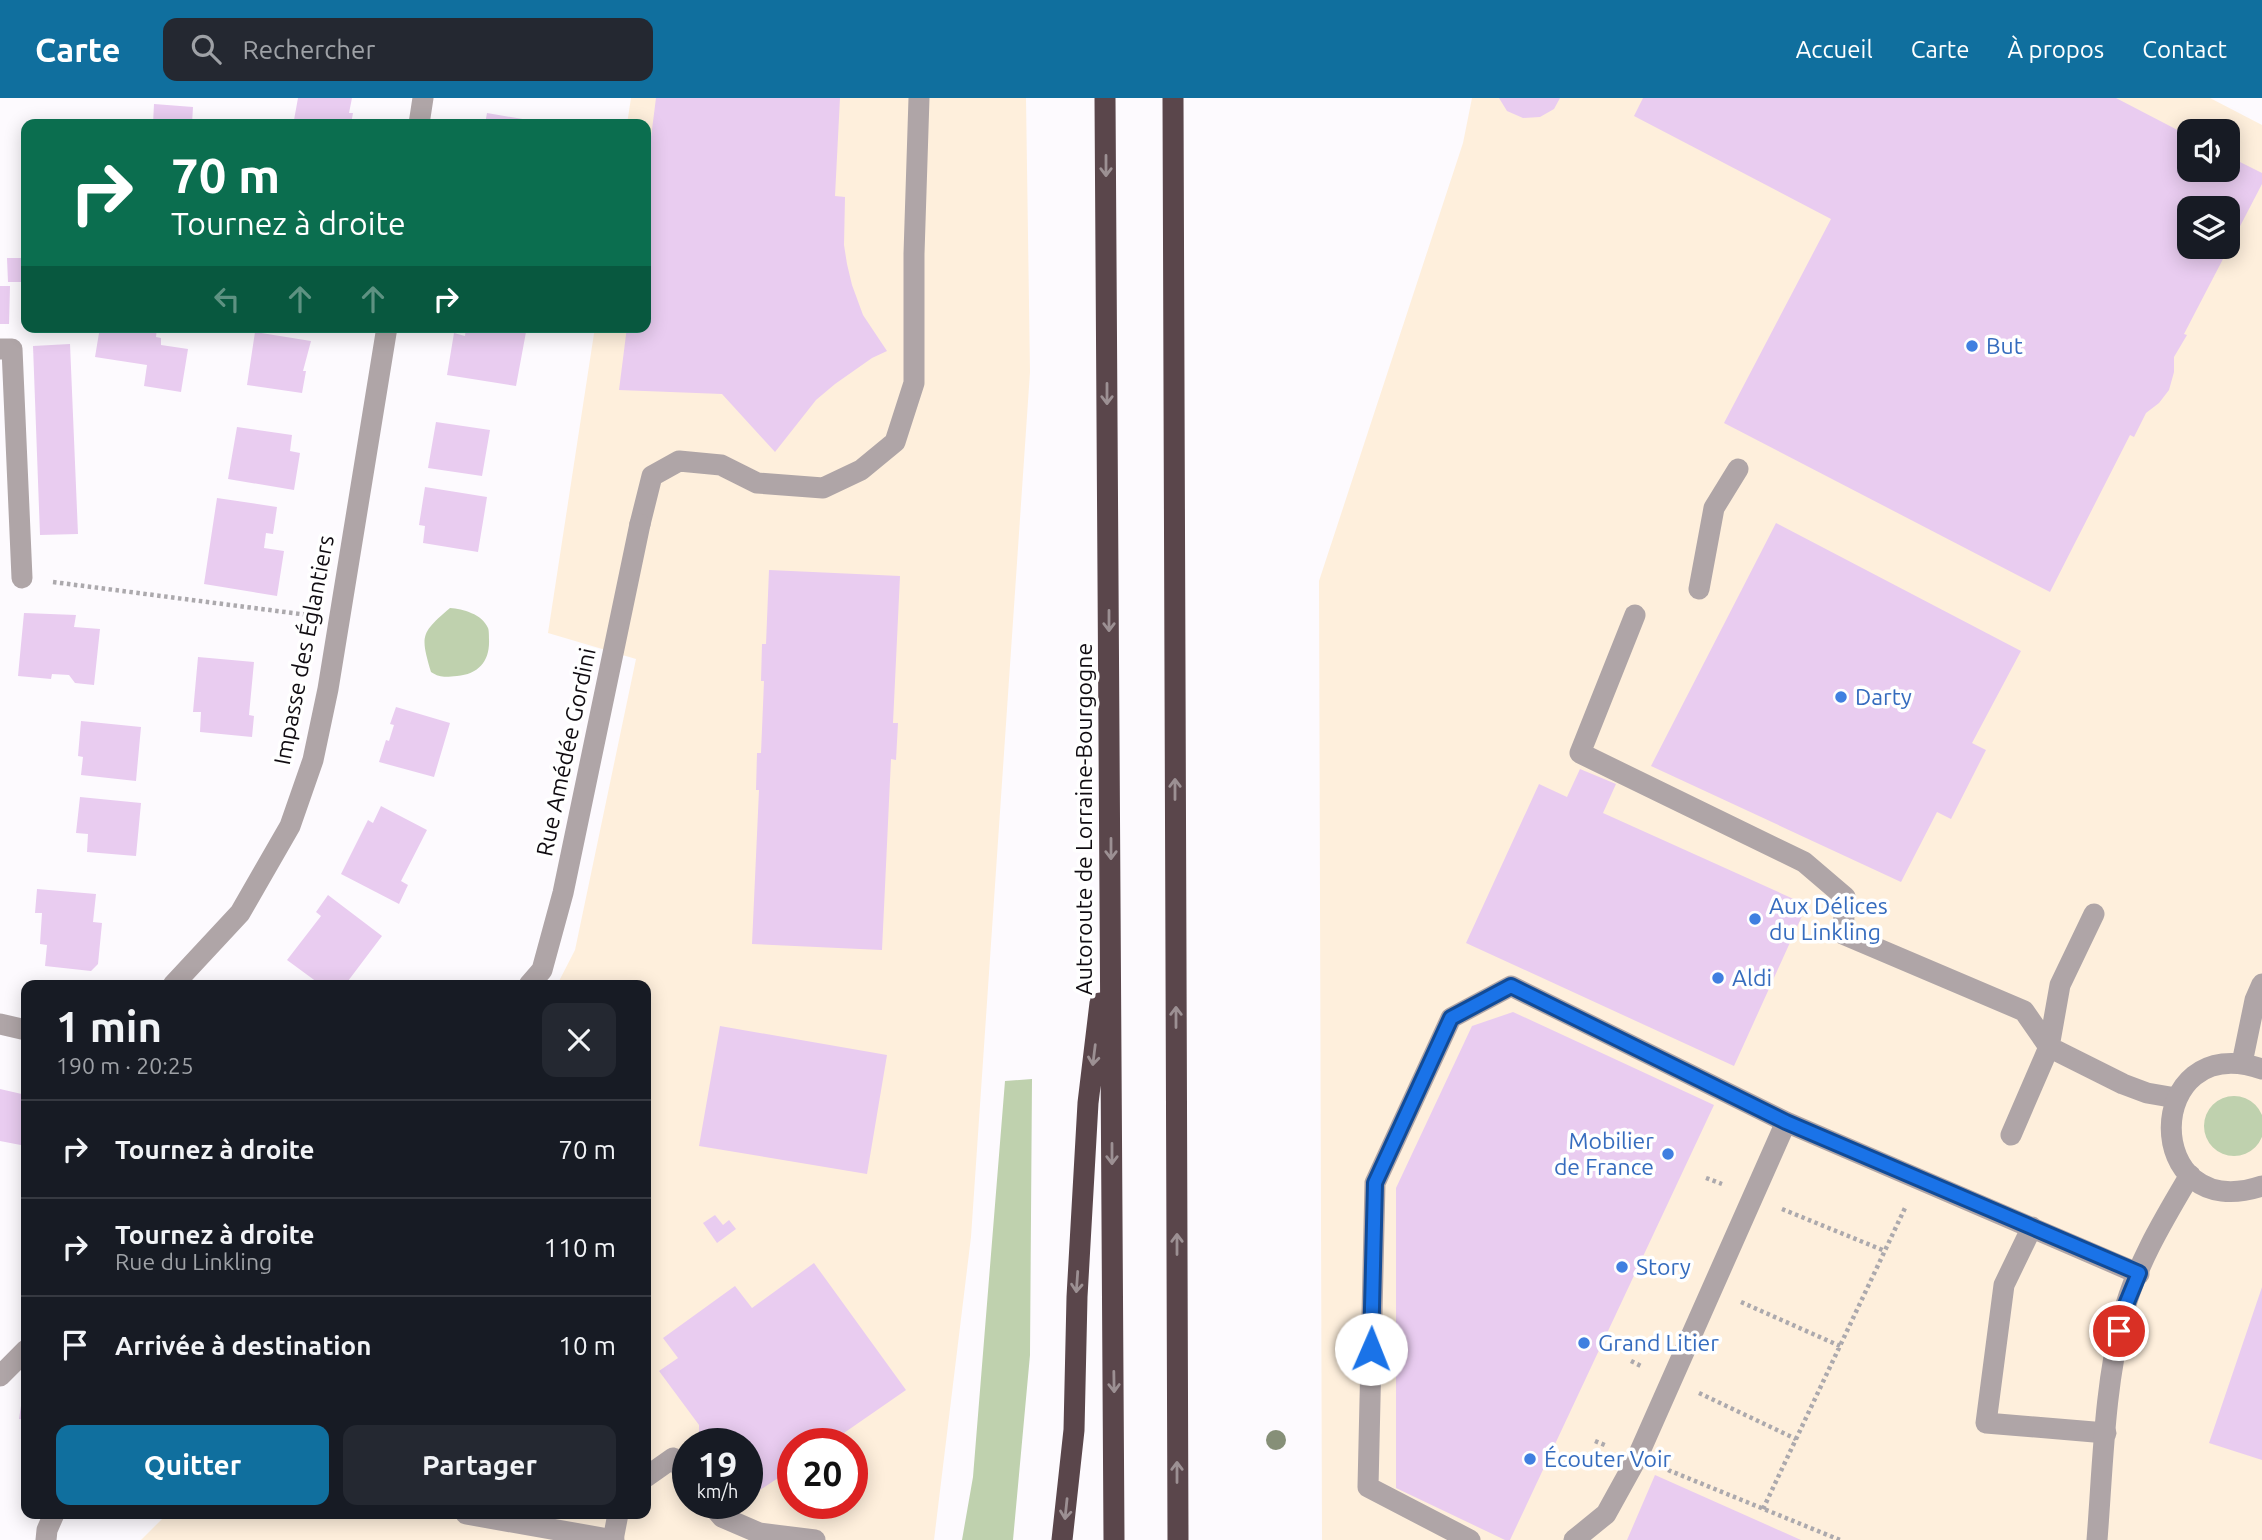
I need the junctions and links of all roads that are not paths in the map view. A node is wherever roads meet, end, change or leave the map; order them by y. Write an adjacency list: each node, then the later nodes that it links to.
1 (423, 98): 5 (street)
2 (919, 98): 15 (street, Rue Amédée Gordini)
3 (1105, 98): 13 (highway, Autoroute de Lorraine-Bourgogne, one-way to 13)
4 (1173, 98): 42 (highway, one-way to 4)
5 (420, 119)
6 (386, 333): 14 (street, Impasse des Églantiers)
7 (0, 349): 9 (street)
8 (1738, 469): 10 (street)
9 (22, 578)
10 (1699, 589)
11 (1635, 615): 19 (street)
12 (2094, 914): 19 (street)
13 (1111, 915): 40 (highway, one-way to 40); 41 (highway, Autoroute de Lorraine-Bourgogne, one-way to 41)
14 (178, 980)
15 (533, 980)
16 (2262, 984): 20 (street)
17 (0, 1024): 18 (street)
18 (21, 1029)
19 (2049, 1047): 21 (street); 23 (street)
20 (2252, 1066): 21 (street)
21 (2176, 1098): 24 (street)
22 (1786, 1122): 26 (street); 43 (street); 44 (street)
23 (2011, 1135)
24 (2190, 1175): 25 (street); 27 (street)
25 (2262, 1186)
26 (2032, 1227): 27 (street); 30 (street)
27 (2139, 1273): 30 (street)
28 (21, 1355): 29 (street)
29 (0, 1376)
30 (2106, 1433): 45 (street)
31 (672, 1459): 32 (street)
32 (651, 1473)
33 (52, 1519): 37 (street)
34 (494, 1519): 38 (street)
35 (617, 1519): 38 (street)
36 (727, 1519): 39 (street)
37 (46, 1540)
38 (613, 1540)
39 (815, 1540)
40 (1062, 1540)
41 (1114, 1540)
42 (1178, 1540)
43 (1470, 1540)
44 (1574, 1540)
45 (2097, 1540)

